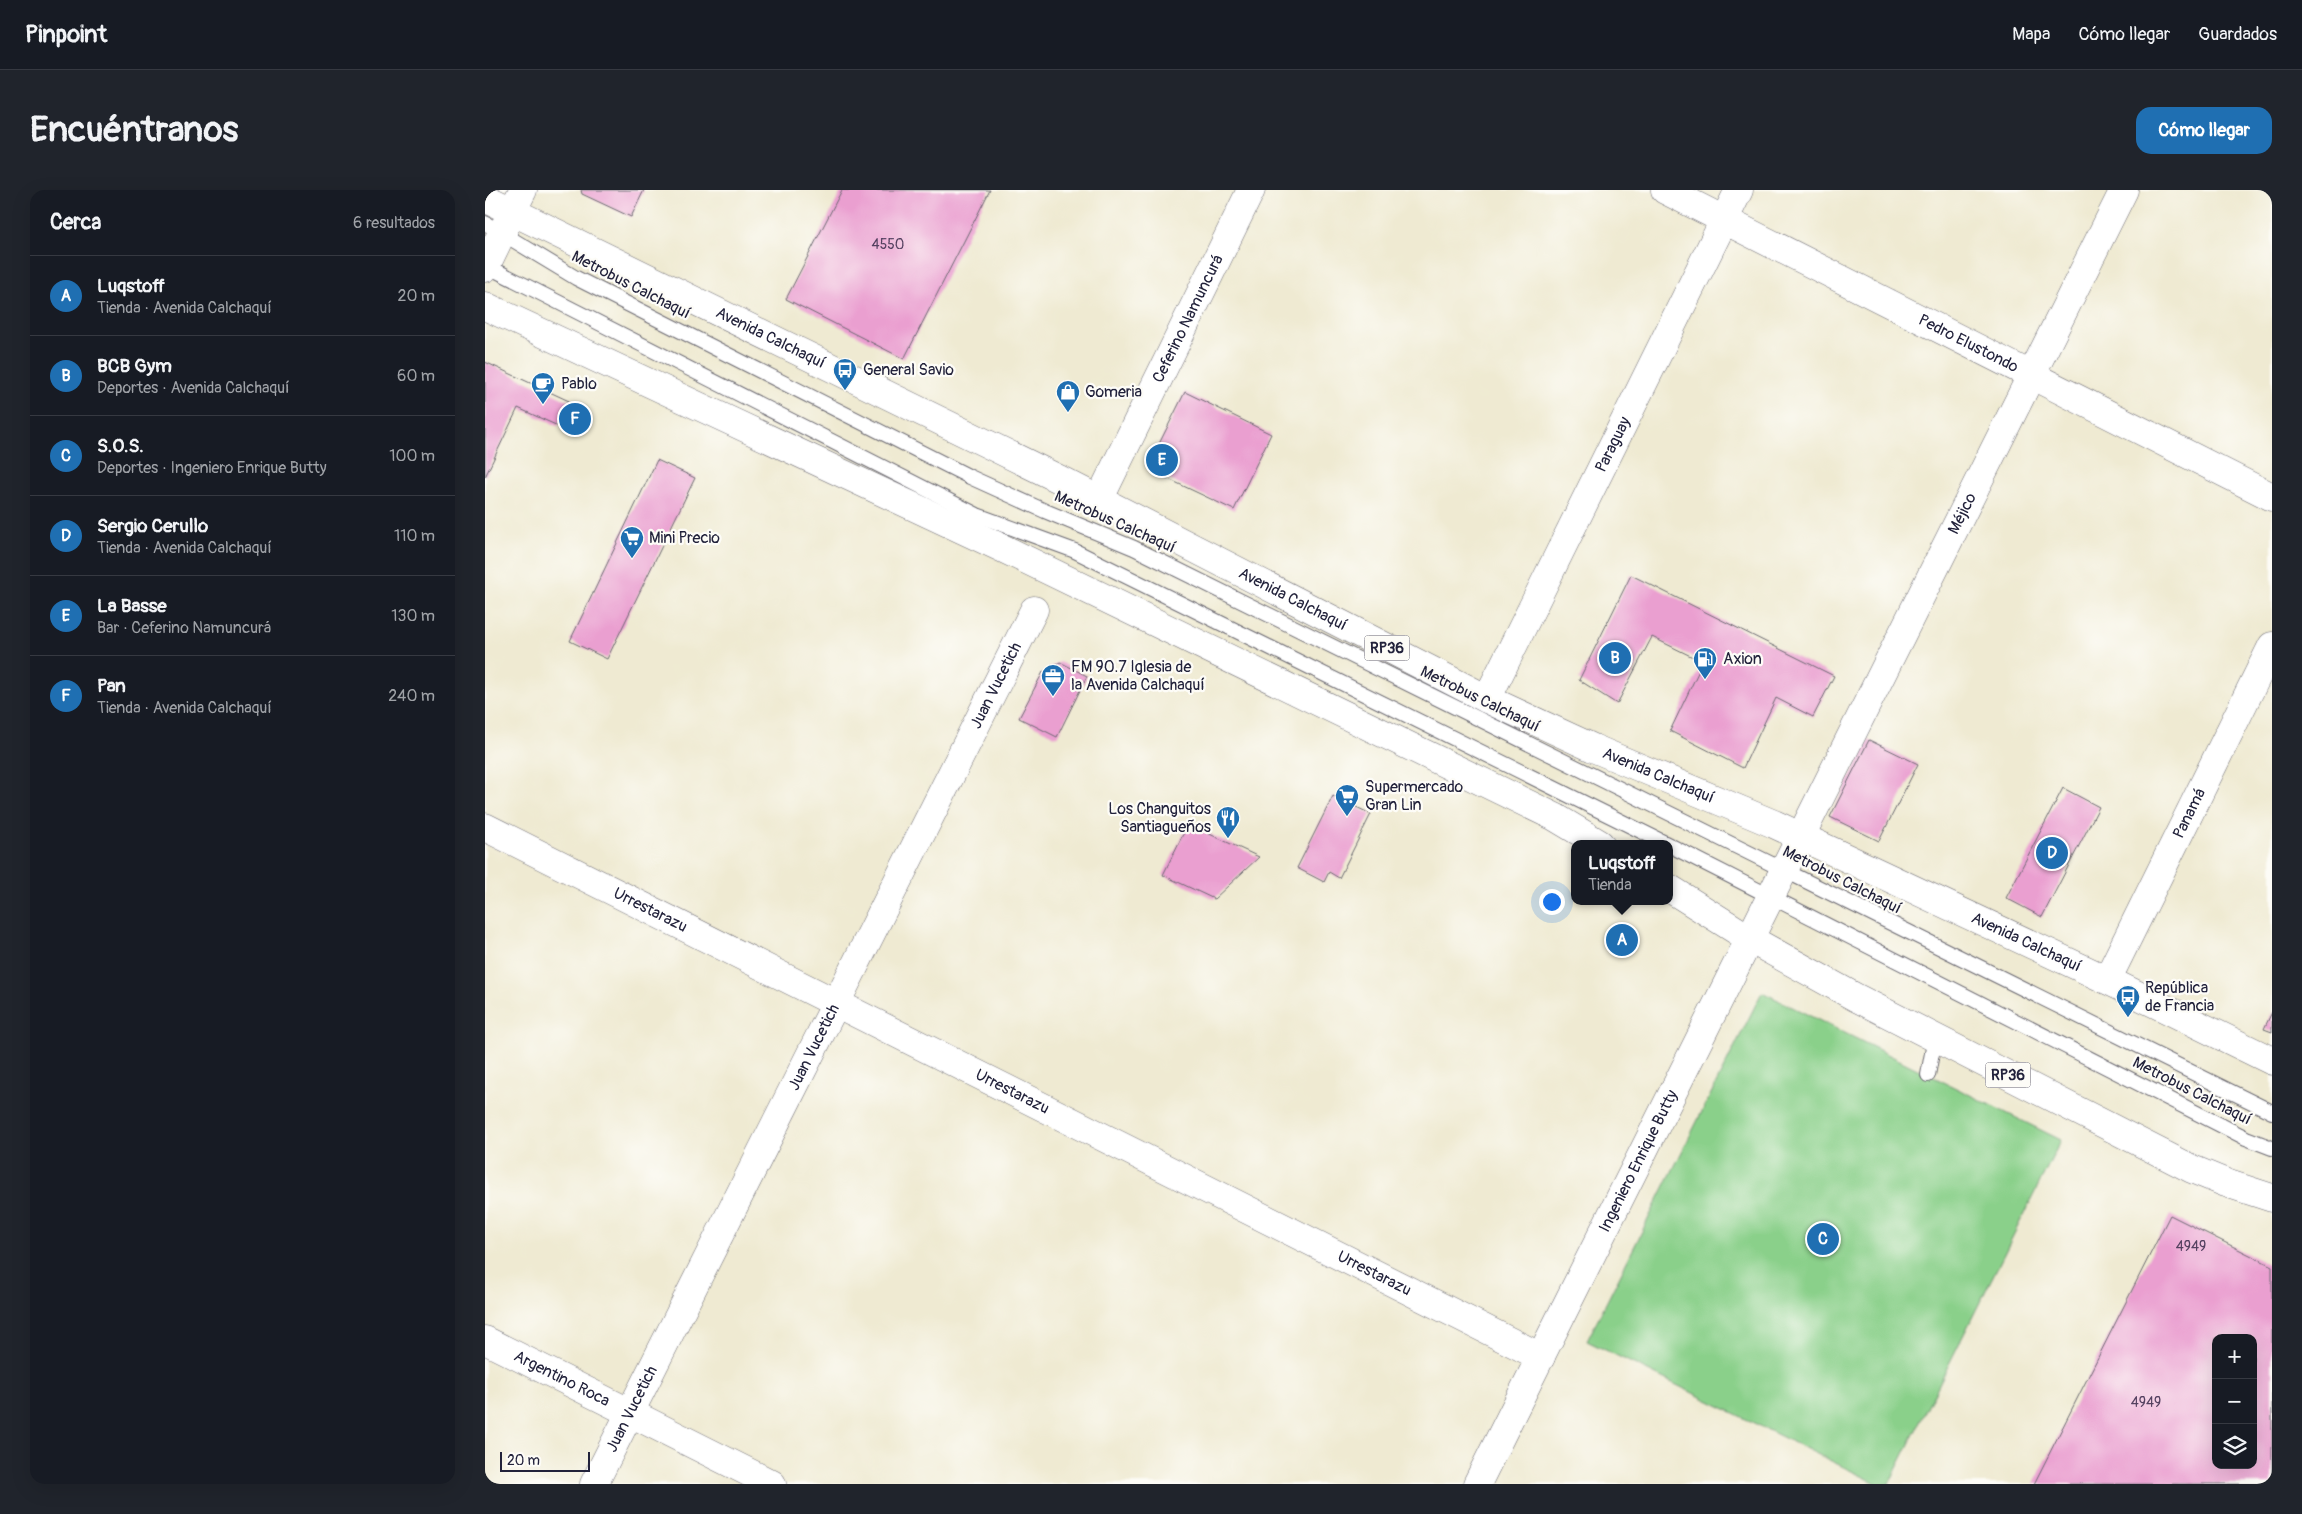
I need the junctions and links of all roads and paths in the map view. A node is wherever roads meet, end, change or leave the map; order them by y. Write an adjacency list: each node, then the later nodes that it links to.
1 (1251, 190): 12 (street, Ceferino Namuncurá)
2 (1665, 190): 7 (street, Pedro Elustondo)
3 (1739, 190): 7 (street, Paraguay)
4 (2124, 190): 10 (street, Méjico)
5 (485, 198): 6 (street, Avenida Calchaquí / RP36)
6 (506, 215): 8 (street); 12 (street, Avenida Calchaquí / RP36); 21 (lane, Metrobus Calchaquí)
7 (1724, 220): 10 (street, Pedro Elustondo); 15 (street, Paraguay)
8 (485, 266): 19 (lane, Metrobus Calchaquí)
9 (485, 306): 18 (street)
10 (2031, 376): 11 (street, Pedro Elustondo); 17 (street, Méjico)
11 (2272, 497)
12 (1099, 500): 15 (street, Avenida Calchaquí / RP36)
13 (1034, 610): 26 (street, Juan Vucetich)
14 (2272, 646): 25 (street, Panamá)
15 (1487, 699): 17 (street, Avenida Calchaquí / RP36)
16 (485, 827): 26 (street, Urrestarazu)
17 (1801, 837): 21 (street, Ingeniero Enrique Butty); 25 (street, Avenida Calchaquí / RP36)
18 (1593, 840)
19 (1660, 840)
20 (1673, 847): 23 (lane, Metrobus Calchaquí)
21 (1785, 870): 23 (street, Ingeniero Enrique Butty); 30 (lane, Metrobus Calchaquí)
22 (1673, 891): 24 (street, RP36)
23 (1770, 897): 24 (street, Ingeniero Enrique Butty); 31 (lane, Metrobus Calchaquí)
24 (1750, 939): 27 (street, RP36); 34 (street, Ingeniero Enrique Butty)
25 (2107, 980): 28 (street, Avenida Calchaquí / RP36)
26 (836, 1002): 34 (street, Urrestarazu); 35 (street, Juan Vucetich)
27 (1935, 1037): 29 (lane); 32 (street, RP36)
28 (2272, 1061)
29 (1928, 1075)
30 (2272, 1112)
31 (2272, 1148)
32 (2272, 1198)
33 (485, 1340): 35 (street, Argentino Roca)
34 (1541, 1356): 38 (street, Ingeniero Enrique Butty)
35 (630, 1413): 36 (street, Juan Vucetich); 37 (street, Argentino Roca)
36 (595, 1484)
37 (772, 1484)
38 (1477, 1484)

